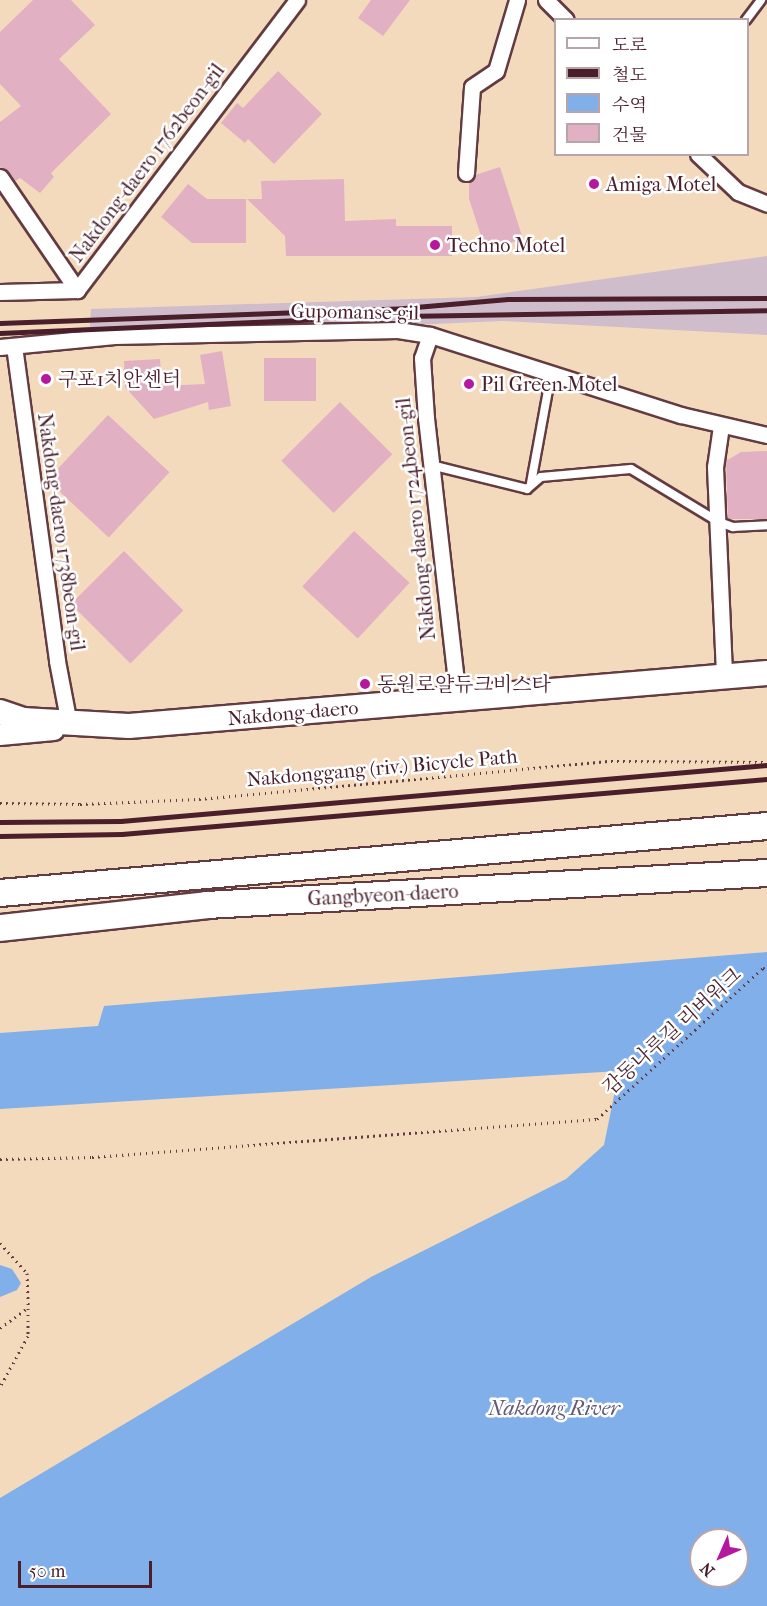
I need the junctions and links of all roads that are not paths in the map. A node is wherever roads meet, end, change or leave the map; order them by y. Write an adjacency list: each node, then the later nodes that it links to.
1 (297, 0): 11 (street, Nakdong-daero 1762beon-gil)
2 (517, 0): 8 (street)
3 (546, 0): 5 (street)
4 (761, 0): 6 (lane)
5 (564, 18)
6 (748, 18)
7 (700, 156): 10 (street)
8 (466, 172)
9 (0, 177): 11 (street)
10 (760, 201)
11 (76, 290): 12 (street, Nakdong-daero 1762beon-gil)
12 (0, 292)
13 (430, 335): 14 (street, Gupomanse-gil); 15 (street, Gupomanse-gil); 18 (street, Nakdong-daero 1724beon-gil)
14 (7, 347): 26 (street, Nakdong-daero 1738beon-gil)
15 (551, 374): 16 (street, Gupomanse-gil); 19 (lane)
16 (721, 426): 17 (street, Gupomanse-gil); 20 (street)
17 (767, 435)
18 (431, 465): 19 (lane); 24 (street, Nakdong-daero 1724beon-gil)
19 (531, 483): 20 (lane)
20 (719, 522): 21 (lane); 23 (street)
21 (767, 525)
22 (767, 672): 23 (main road, Nakdong-daero)
23 (724, 676): 24 (main road, Nakdong-daero)
24 (458, 699): 27 (main road, Nakdong-daero)
25 (0, 712): 26 (main road, Nakdong-daero)
26 (69, 724): 27 (main road, Nakdong-daero)
27 (97, 725): 28 (street)
28 (0, 735)
29 (764, 826): 31 (highway, Gangbyeon-daero)
30 (767, 873): 32 (highway, Gangbyeon-daero)
31 (0, 893)
32 (0, 928)

